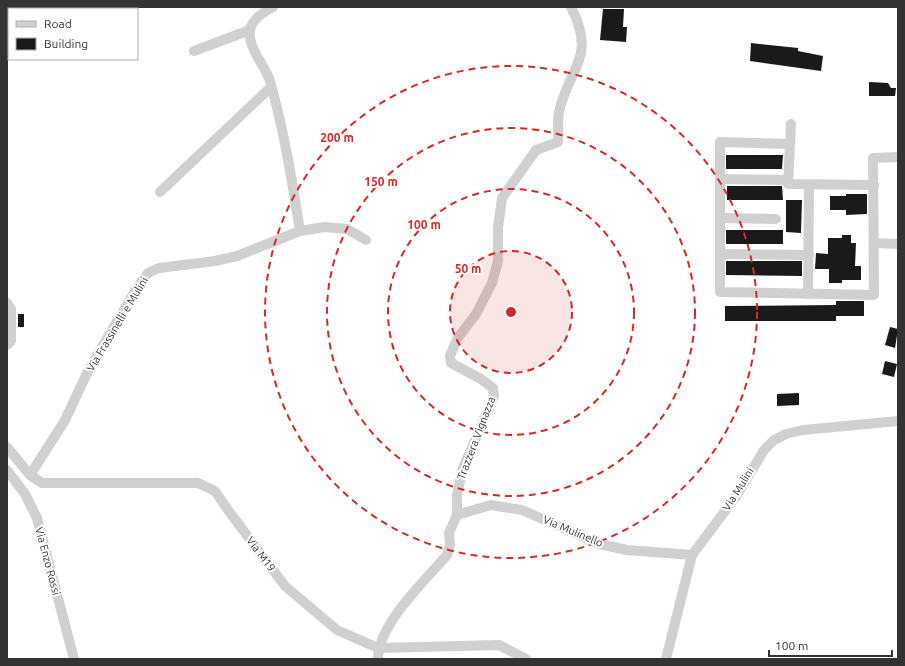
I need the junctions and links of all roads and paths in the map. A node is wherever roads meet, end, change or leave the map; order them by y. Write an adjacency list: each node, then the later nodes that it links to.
1 (273, 7): 3 (street)
2 (571, 7): 29 (street, Trazzera Vignazza)
3 (250, 30): 4 (street); 5 (street)
4 (194, 51)
5 (271, 87): 13 (street); 16 (street)
6 (792, 124): 7 (street)
7 (790, 144): 9 (street); 10 (street)
8 (898, 157): 12 (street)
9 (720, 179): 10 (street); 14 (street)
10 (788, 180): 11 (street)
11 (809, 184): 12 (street); 21 (street)
12 (874, 185): 18 (street)
13 (160, 192)
14 (720, 218): 15 (street); 20 (street)
15 (776, 219)
16 (300, 232): 17 (street, Via Frassinelli e Mulini); 27 (street, Via Frassinelli e Mulini)
17 (366, 240)
18 (874, 243): 19 (street); 22 (street)
19 (898, 244)
20 (720, 254): 21 (street); 22 (street)
21 (808, 255): 22 (street)
22 (808, 294)
23 (7, 304): 24 (street)
24 (7, 345)
25 (898, 421): 30 (street, Via Mulini)
26 (7, 447): 27 (street, Via M19)
27 (30, 474): 31 (street, Via M19)
28 (9, 475): 32 (street, Via Enzo Rossi)
29 (457, 515): 30 (street, Via Mulinello); 31 (street, Trazzera Vignazza)
30 (692, 555): 35 (street, Via Mulini)
31 (378, 648): 33 (street); 34 (street, Via M19)
32 (74, 659)
33 (378, 659)
34 (526, 659)
35 (666, 659)

